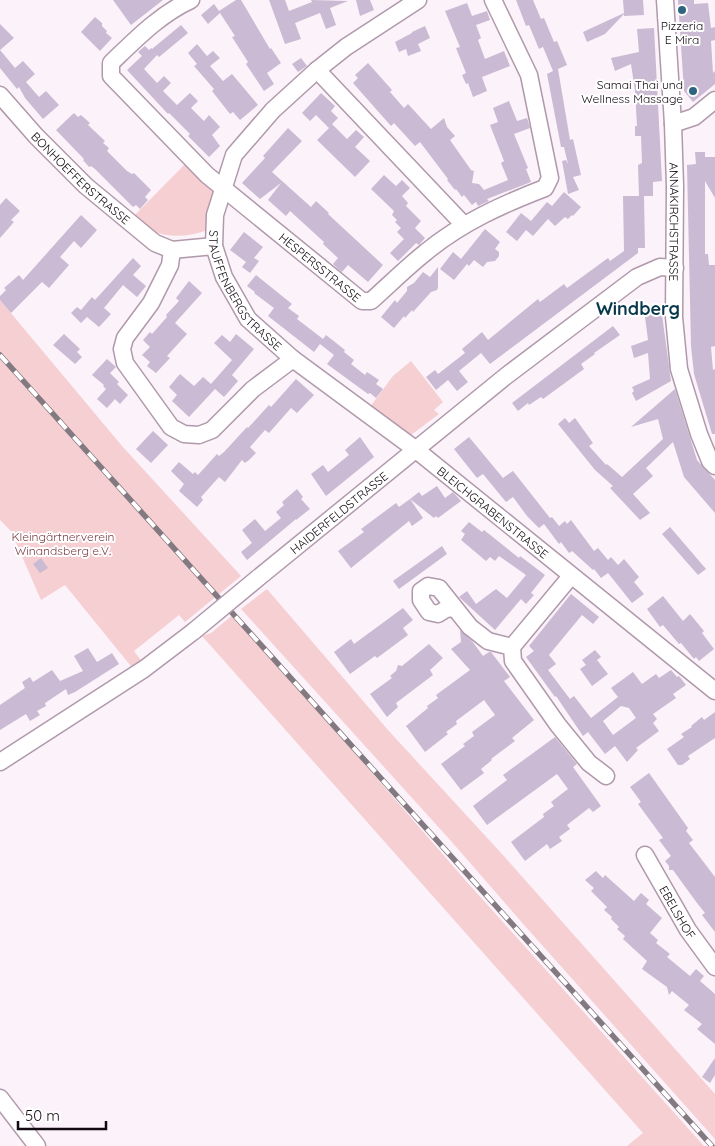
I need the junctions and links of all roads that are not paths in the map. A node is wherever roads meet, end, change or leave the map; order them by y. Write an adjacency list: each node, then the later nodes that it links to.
1 (191, 0): 9 (street, HESPERSSTRASSE)
2 (493, 0): 10 (street, HESPERSSTRASSE)
3 (665, 0): 8 (street, ANNAKIRCHSTRASSE)
4 (409, 2): 5 (street, STAUFFENBERGSTRASSE)
5 (317, 70): 9 (street, STAUFFENBERGSTRASSE); 10 (street)
6 (0, 95): 12 (street, BONHOEFFERSTRASSE)
7 (715, 100): 8 (street)
8 (673, 124): 13 (street, ANNAKIRCHSTRASSE)
9 (222, 189): 10 (street, HESPERSSTRASSE); 11 (street, STAUFFENBERGSTRASSE)
10 (464, 225)
11 (214, 246): 12 (street); 14 (street, STAUFFENBERGSTRASSE)
12 (172, 250): 14 (street)
13 (675, 268): 15 (street, HAIDERFELDSTRASSE); 16 (street, ANNAKIRCHSTRASSE)
14 (293, 359): 15 (street, STAUFFENBERGSTRASSE)
15 (415, 450): 17 (street, BLEICHGRABENSTRASSE); 21 (street, HAIDERFELDSTRASSE, bridge)
16 (715, 466)
17 (571, 576): 19 (street); 20 (street, BLEICHGRABENSTRASSE)
18 (454, 608): 19 (street)
19 (512, 647): 22 (street)
20 (715, 691)
21 (0, 762)
22 (606, 776)
23 (646, 854): 24 (street, EBELSHOF)
24 (715, 967)
25 (0, 1098): 26 (street)
26 (37, 1146)

